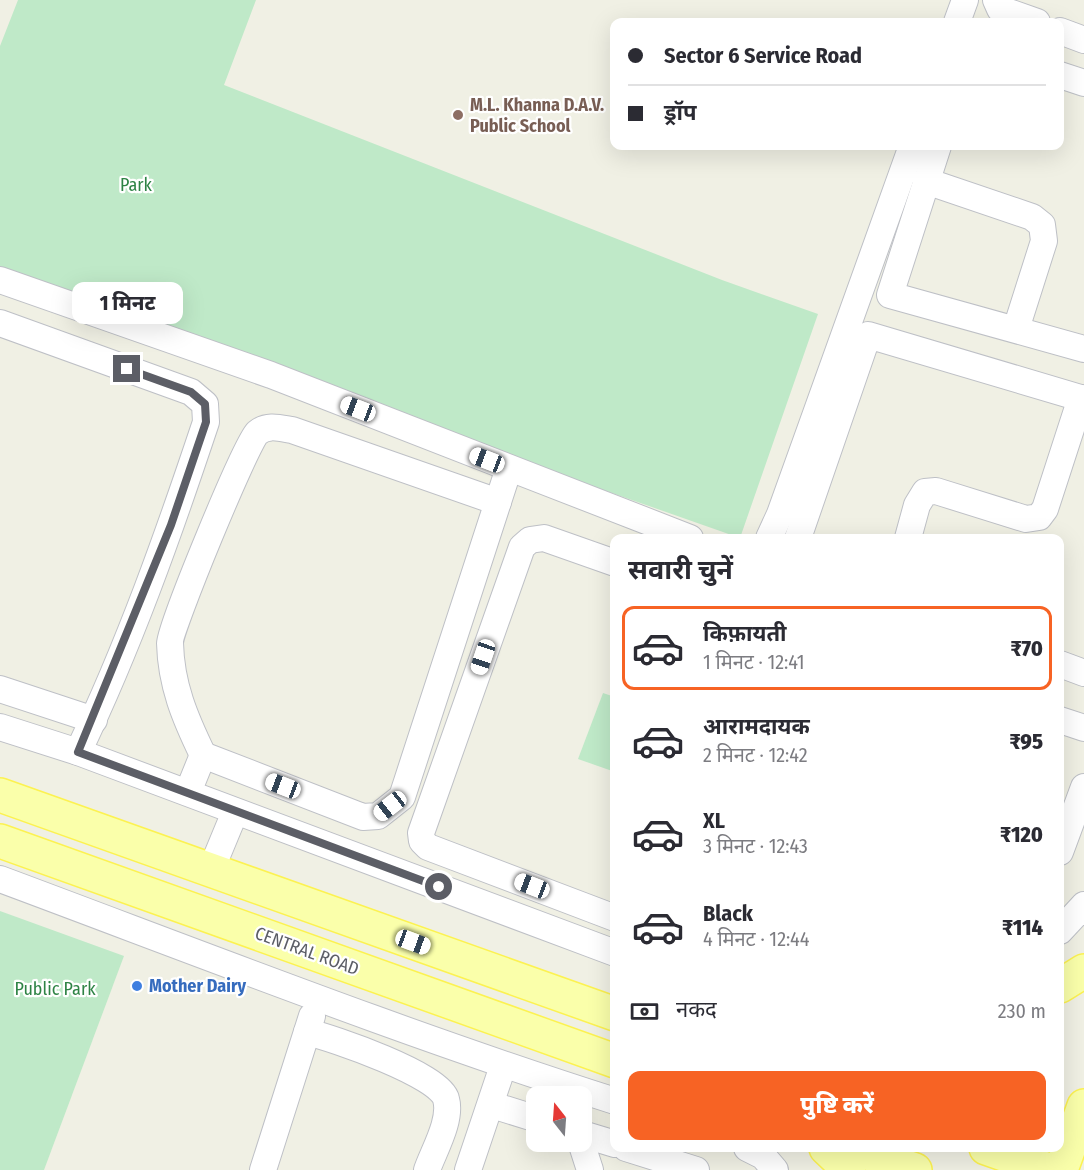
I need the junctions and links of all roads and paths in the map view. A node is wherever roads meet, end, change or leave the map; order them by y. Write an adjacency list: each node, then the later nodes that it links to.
1 (965, 0): 3 (street)
2 (996, 0): 4 (street)
3 (958, 18)
4 (1026, 18)
5 (1064, 32): 6 (street)
6 (1084, 40)
7 (1064, 76): 8 (street)
8 (1084, 83)
9 (911, 150): 13 (street)
10 (937, 150): 11 (street)
11 (926, 181): 14 (street); 16 (street)
12 (0, 280): 20 (street)
13 (862, 286): 14 (street); 17 (street)
14 (890, 295): 16 (street)
15 (0, 323): 30 (street)
16 (1016, 329): 18 (street)
17 (858, 332): 19 (street); 23 (street); 24 (street)
18 (1082, 342)
19 (1083, 398): 25 (street)
20 (509, 468): 21 (street); 22 (street)
21 (498, 501): 35 (street); 35 (street)
22 (680, 534)
23 (771, 534)
24 (799, 534)
25 (909, 534)
26 (610, 561): 42 (street)
27 (1064, 666): 28 (street)
28 (1084, 673)
29 (0, 689): 30 (street)
30 (94, 720): 34 (street)
31 (1064, 721): 33 (street)
32 (0, 727): 34 (street)
33 (1084, 728)
34 (78, 752): 37 (street)
35 (203, 755): 37 (street)
36 (1084, 787): 40 (street)
37 (188, 792): 39 (street)
38 (0, 795): 43 (main road)
39 (235, 812): 43 (street); 44 (street)
40 (1064, 841)
41 (0, 842): 46 (main road, CENTRAL ROAD)
42 (428, 847): 44 (street); 48 (street)
43 (211, 870): 55 (main road)
44 (417, 878): 51 (street)
45 (0, 879): 50 (street)
46 (171, 903): 50 (street); 57 (main road, CENTRAL ROAD)
47 (1084, 905): 49 (street)
48 (610, 916)
49 (1064, 927)
50 (156, 937): 54 (street)
51 (610, 951)
52 (1084, 971): 53 (main road)
53 (1064, 984)
54 (317, 997): 56 (street); 58 (street)
55 (610, 1012)
56 (307, 1032): 71 (street); 72 (street)
57 (610, 1059)
58 (503, 1066): 59 (street); 60 (street)
59 (610, 1099)
60 (492, 1105): 62 (street); 73 (street)
61 (1084, 1106): 80 (main road)
62 (526, 1116)
63 (592, 1137): 64 (street)
64 (610, 1142)
65 (584, 1152): 74 (street)
66 (639, 1152): 75 (street)
67 (755, 1152): 76 (street)
68 (830, 1152): 77 (main road)
69 (865, 1152): 78 (main road)
70 (997, 1152): 79 (main road)
71 (263, 1170)
72 (427, 1170)
73 (468, 1170)
74 (590, 1170)
75 (696, 1170)
76 (776, 1170)
77 (849, 1170)
78 (915, 1170)
79 (1049, 1170)
80 (1061, 1170)

